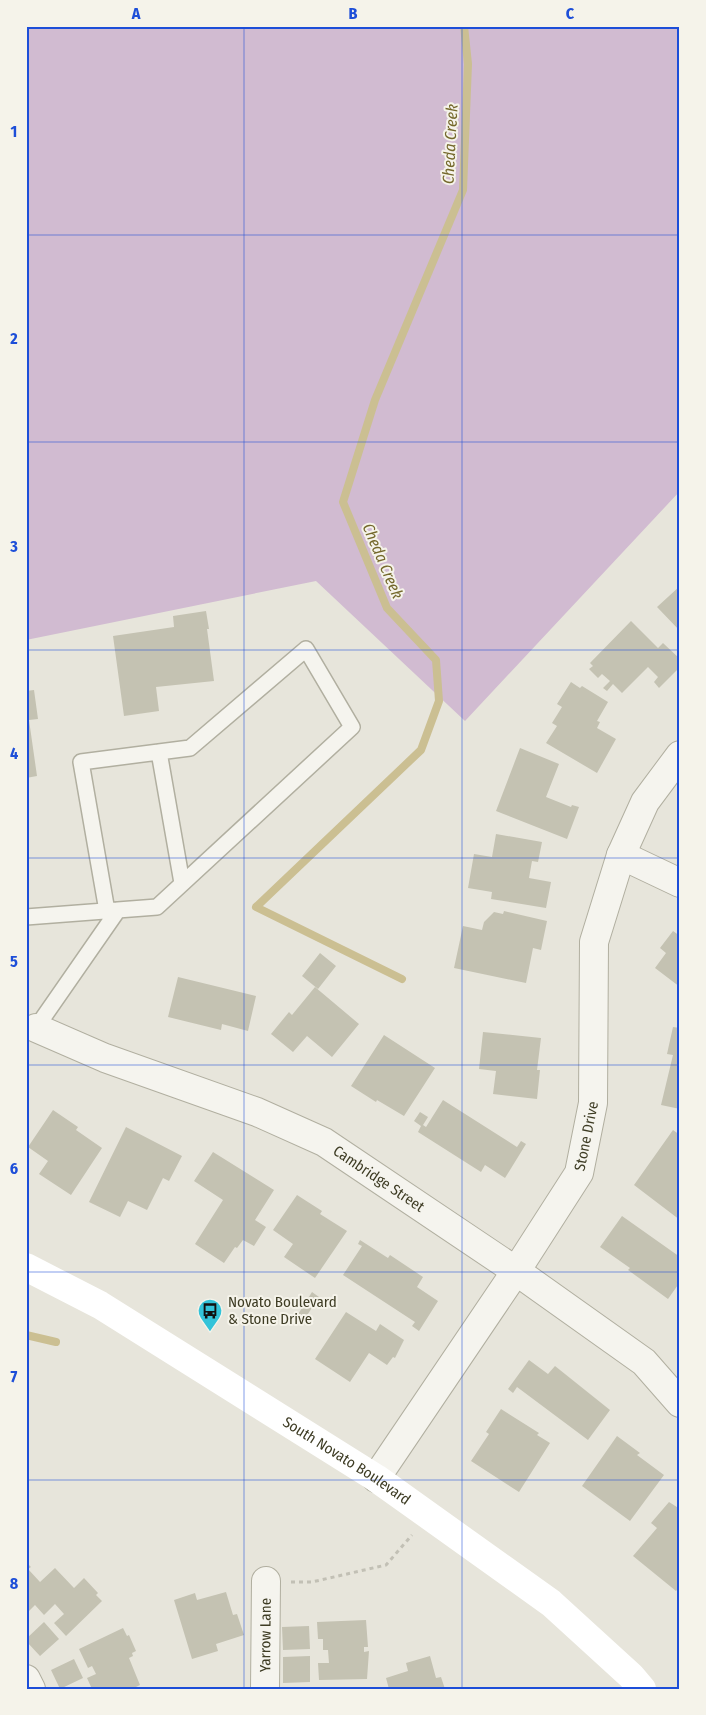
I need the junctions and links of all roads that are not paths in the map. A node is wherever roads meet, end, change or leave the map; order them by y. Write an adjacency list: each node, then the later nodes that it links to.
1 (159, 752): 4 (lane); 4 (lane); 6 (lane)
2 (680, 755): 3 (street, Stone Drive)
3 (621, 855): 5 (street); 10 (street, Stone Drive)
4 (182, 883): 6 (lane)
5 (680, 883)
6 (113, 910): 7 (lane); 8 (lane)
7 (26, 917)
8 (36, 1028): 10 (street, Cambridge Street)
9 (26, 1267): 12 (main road, South Novato Boulevard)
10 (516, 1271): 11 (street, Cambridge Street); 12 (street, Stone Drive)
11 (680, 1403)
12 (376, 1478): 17 (main road, South Novato Boulevard)
13 (266, 1581): 16 (street, Yarrow Lane)
14 (26, 1679): 15 (street)
15 (31, 1689)
16 (265, 1689)
17 (642, 1689)

